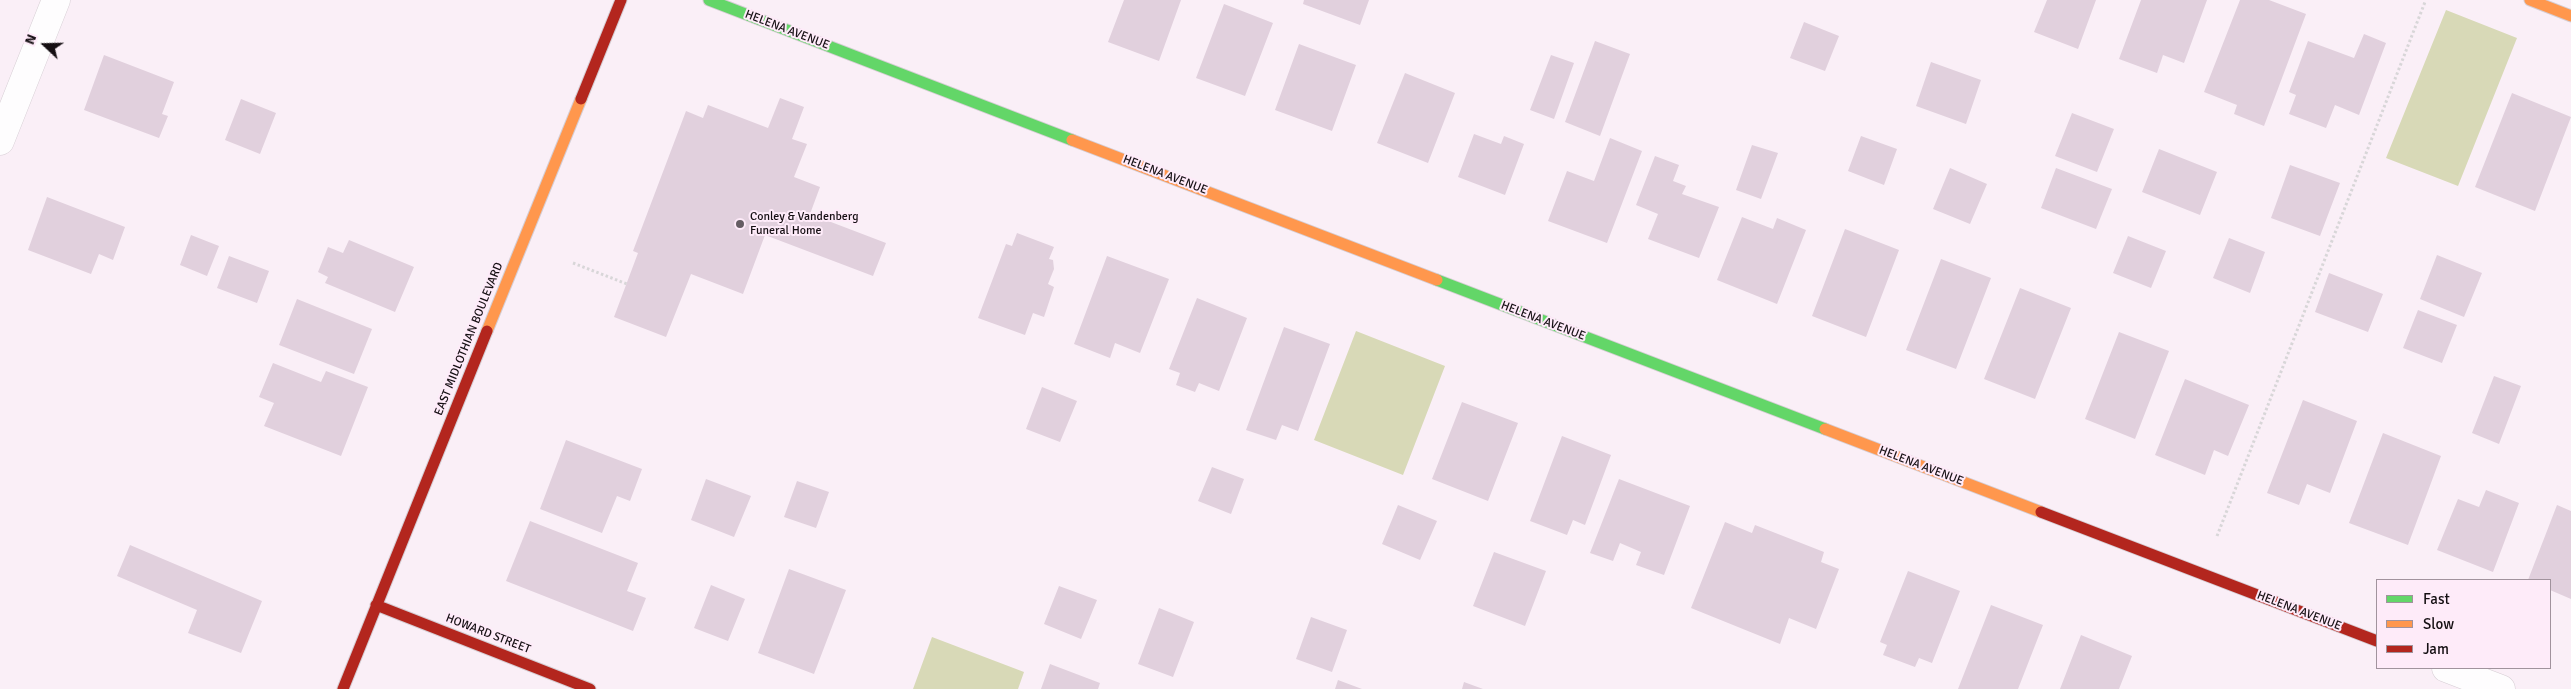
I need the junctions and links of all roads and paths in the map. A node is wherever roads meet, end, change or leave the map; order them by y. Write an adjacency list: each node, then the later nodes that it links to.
1 (56, 0): 7 (street)
2 (620, 0): 11 (street, EAST MIDLOTHIAN BOULEVARD)
3 (709, 0): 12 (street, HELENA AVENUE)
4 (2530, 0): 6 (street)
5 (2425, 2): 10 (path)
6 (2571, 16)
7 (0, 141)
8 (573, 263): 9 (path)
9 (627, 284)
10 (2217, 536)
11 (376, 605): 14 (street, EAST MIDLOTHIAN BOULEVARD); 15 (street, HOWARD STREET)
12 (2376, 641)
13 (2449, 669): 16 (street)
14 (343, 689)
15 (590, 689)
16 (2501, 689)

